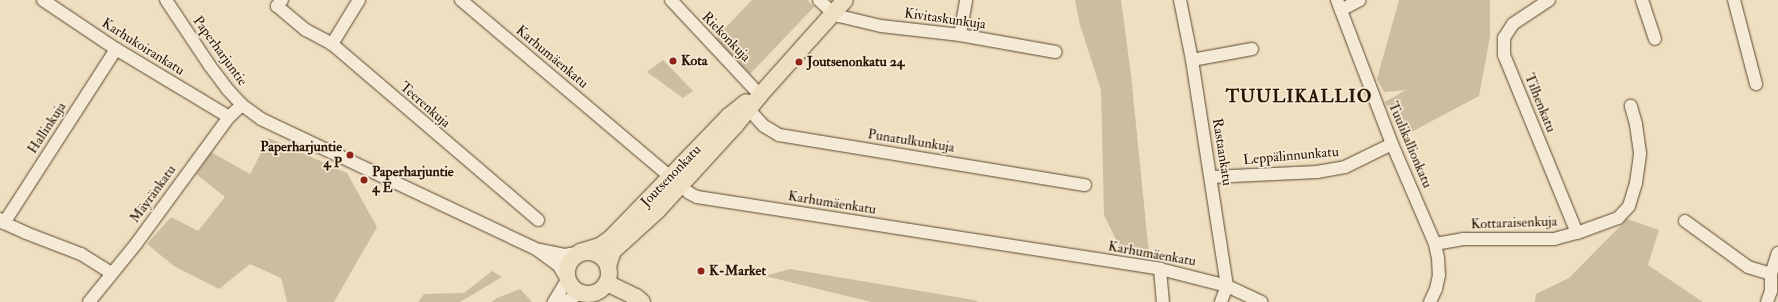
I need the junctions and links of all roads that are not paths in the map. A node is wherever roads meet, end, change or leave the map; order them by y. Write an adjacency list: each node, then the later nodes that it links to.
1 (43, 0): 20 (street, Karhukoirankatu)
2 (166, 0): 26 (street, Paperharjuntie)
3 (359, 0): 19 (street)
4 (461, 0): 32 (street, Karhumäenkatu)
5 (671, 0): 25 (street, Riekonkuja)
6 (819, 0): 16 (street)
7 (845, 0): 16 (main road, Joutsenonkatu)
8 (966, 0): 17 (street)
9 (1180, 0): 23 (street, Rastaankatu)
10 (1360, 0): 15 (street)
11 (1549, 0): 37 (street, Tilhenkatu)
12 (1642, 0): 18 (street)
13 (1734, 0): 24 (street)
14 (275, 2): 19 (street, Teerenkuja)
15 (1339, 5): 30 (street, Tuulikallionkatu)
16 (833, 13): 17 (street, Kivitaskunkuja); 25 (main road, Joutsenonkatu)
17 (960, 35): 22 (street, Kivitaskunkuja)
18 (1655, 38)
19 (332, 44): 34 (street, Teerenkuja)
20 (116, 49): 29 (street, Karhukoirankatu); 35 (street, Hallinkuja)
21 (1252, 49): 23 (street)
22 (1055, 52)
23 (1192, 60): 31 (street, Rastaankatu)
24 (1756, 84)
25 (760, 95): 27 (main road, Joutsenonkatu)
26 (242, 105): 29 (street, Mäyränkatu); 39 (street, Paperharjuntie)
27 (746, 106): 32 (main road, Joutsenonkatu); 33 (street, Punatulkunkuja)
28 (1631, 106): 37 (street, Kottaraisenkuja)
29 (229, 118): 44 (street, Mäyränkatu)
30 (1392, 144): 31 (street, Leppälinnunkatu); 38 (street, Tuulikallionkatu)
31 (1211, 177): 48 (street, Rastaankatu)
32 (675, 181): 40 (main road, Joutsenonkatu); 42 (main road, Joutsenonkatu); 43 (street, Karhumäenkatu)
33 (1086, 185)
34 (538, 220)
35 (2, 221): 44 (street)
36 (1685, 221): 45 (street)
37 (1577, 234): 38 (street, Kottaraisenkuja)
38 (1435, 244): 57 (street, Tuulikallionkatu)
39 (536, 249): 40 (street, Paperharjuntie); 46 (street, Paperharjuntie)
40 (580, 252): 42 (main road); 46 (main road)
41 (1778, 253): 45 (street)
42 (608, 266): 47 (main road)
43 (1160, 269): 48 (street, Karhumäenkatu); 54 (street)
44 (111, 273): 50 (street, Mäyränkatu)
45 (1771, 274): 58 (street)
46 (567, 280): 49 (main road); 51 (street)
47 (606, 282): 49 (main road); 53 (main road)
48 (1227, 286): 55 (street); 56 (street, Karhumäenkatu)
49 (581, 293): 52 (street)
50 (89, 302)
51 (554, 302)
52 (564, 302)
53 (642, 302)
54 (1163, 302)
55 (1221, 302)
56 (1262, 302)
57 (1430, 302)
58 (1767, 302)

